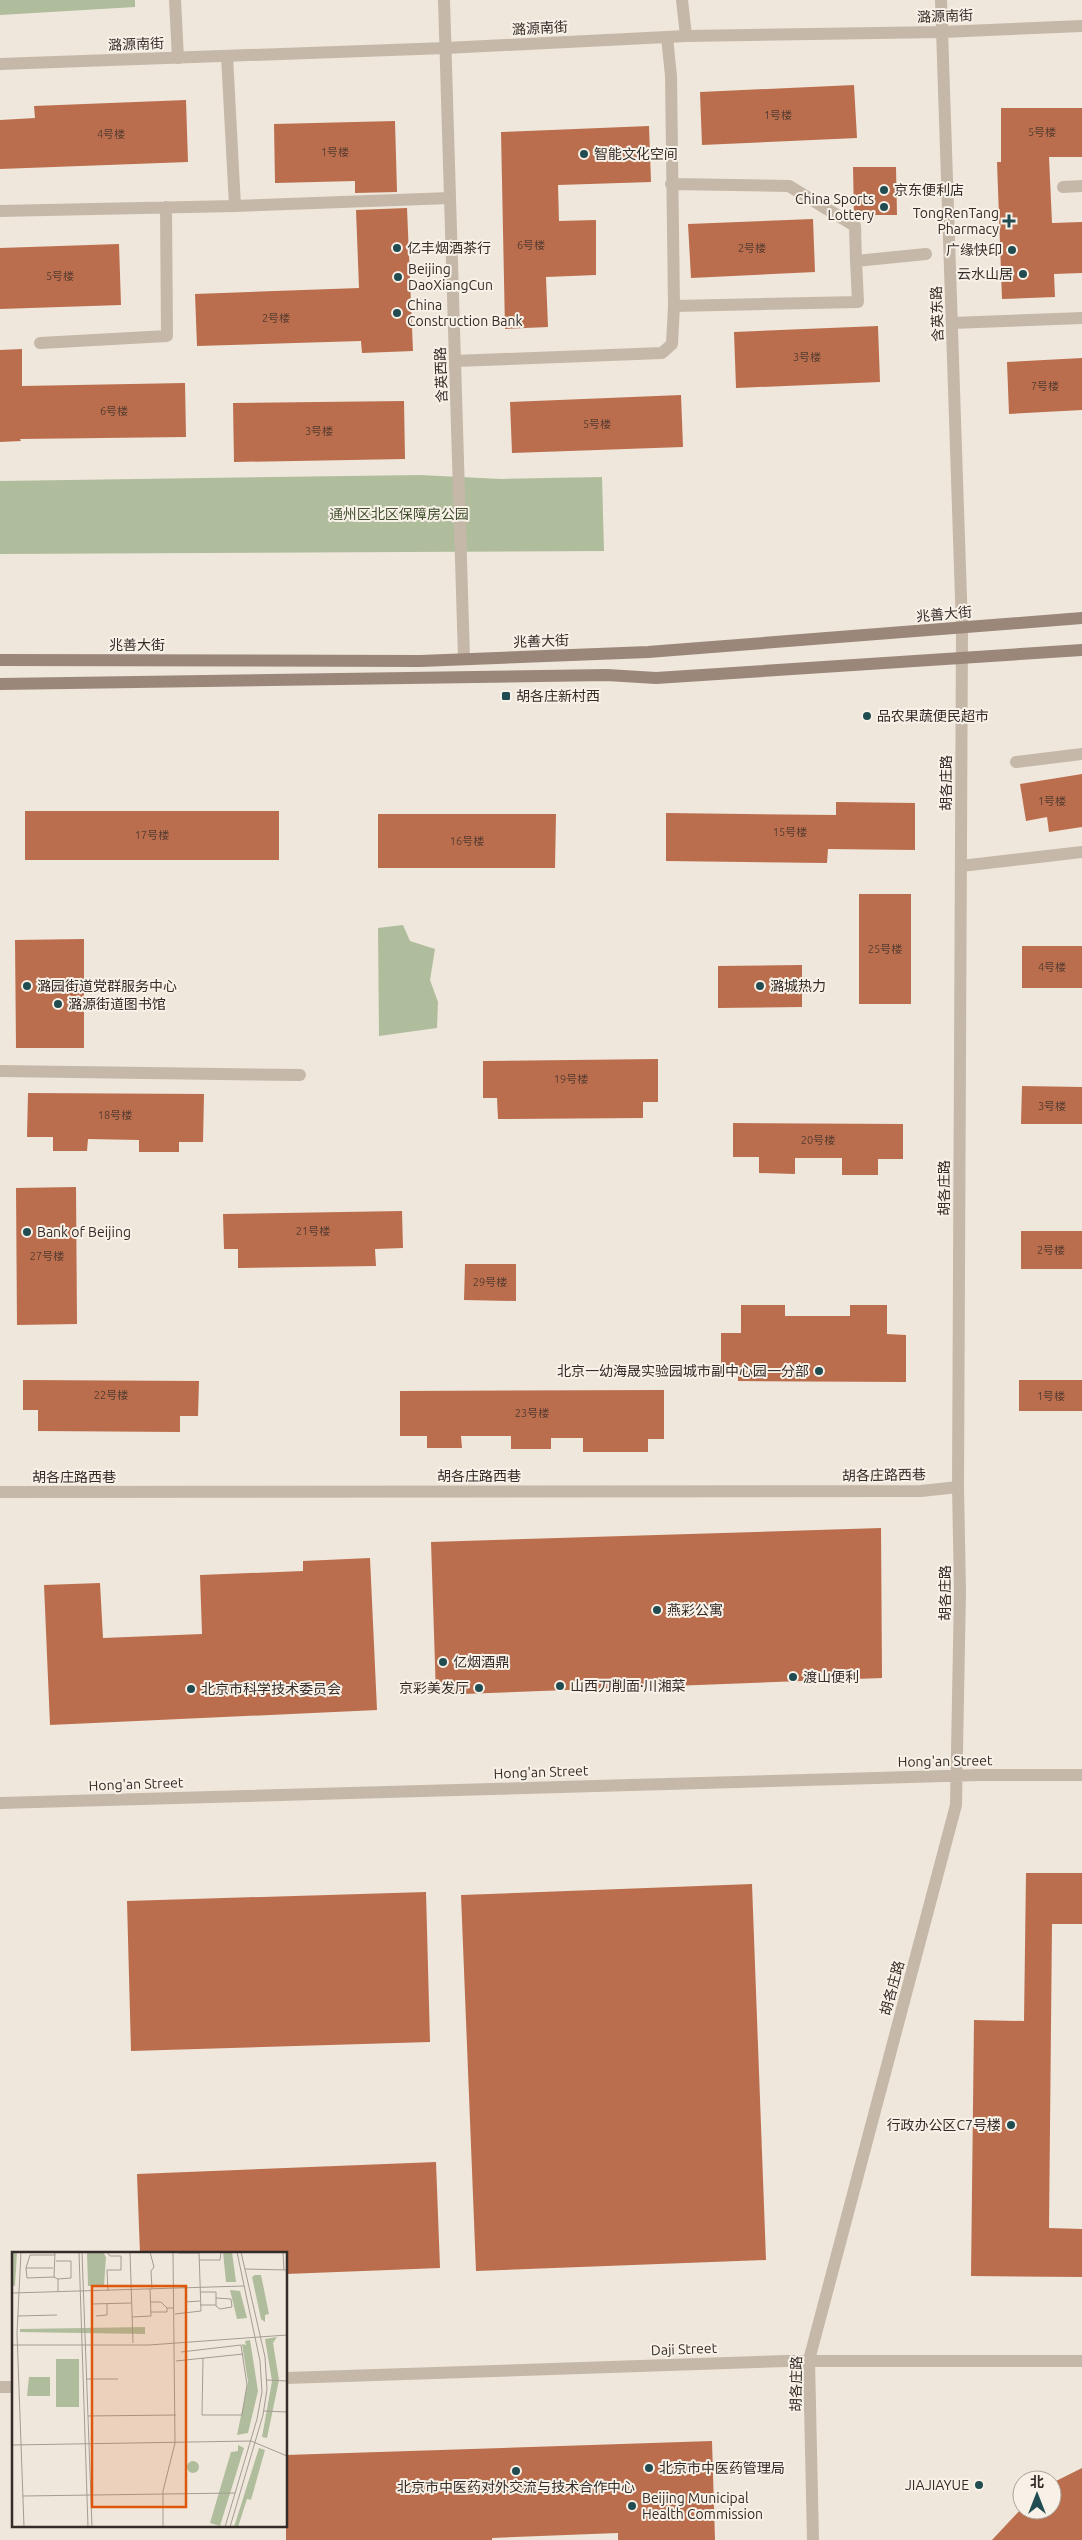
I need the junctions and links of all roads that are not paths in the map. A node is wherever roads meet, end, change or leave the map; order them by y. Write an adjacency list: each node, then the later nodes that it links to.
1 (175, 0): 11 (street)
2 (444, 0): 9 (street, 含英西路)
3 (682, 0): 7 (street)
4 (941, 0): 6 (street, 含英东路)
5 (1082, 26): 6 (street, 潞源南街)
6 (943, 32): 7 (street, 潞源南街); 24 (street, 含英东路)
7 (686, 36): 8 (street, 潞源南街)
8 (667, 37): 9 (street, 潞源南街); 13 (street)
9 (446, 48): 10 (street, 潞源南街); 16 (street, 含英西路)
10 (227, 56): 11 (street, 潞源南街); 17 (street)
11 (178, 58): 12 (street, 潞源南街)
12 (0, 64)
13 (672, 184): 21 (street); 22 (street)
14 (1082, 186): 15 (street)
15 (1063, 187)
16 (450, 198): 17 (street); 26 (street, 含英西路)
17 (235, 206): 18 (street)
18 (166, 207): 19 (street); 25 (street)
19 (0, 210)
20 (926, 254): 21 (street)
21 (856, 260): 22 (street)
22 (674, 306): 26 (street)
23 (1082, 318): 24 (street)
24 (952, 323): 28 (street, 含英东路)
25 (40, 343)
26 (455, 361): 30 (street, 含英西路)
27 (1082, 618): 28 (main road, 兆善大街)
28 (962, 628): 30 (main road, 兆善大街); 31 (street, 胡各庄路)
29 (1082, 650): 31 (main road)
30 (464, 658): 32 (main road, 兆善大街)
31 (962, 658): 33 (main road); 37 (street, 胡各庄路)
32 (0, 660)
33 (0, 684)
34 (1082, 754): 35 (street)
35 (1016, 762)
36 (1082, 852): 37 (street)
37 (961, 866): 40 (street, 胡各庄路)
38 (0, 1071): 39 (street)
39 (300, 1075)
40 (958, 1487): 41 (street, 胡各庄路西巷); 42 (street, 胡各庄路)
41 (0, 1492)
42 (956, 1775): 43 (street, Hong'an Street); 44 (street, Hong'an Street); 45 (street, 胡各庄路)
43 (1082, 1775)
44 (0, 1803)
45 (809, 2360): 46 (street, Daji Street); 47 (street, Daji Street); 48 (street, 胡各庄路)
46 (1082, 2361)
47 (288, 2378)
48 (813, 2540)

